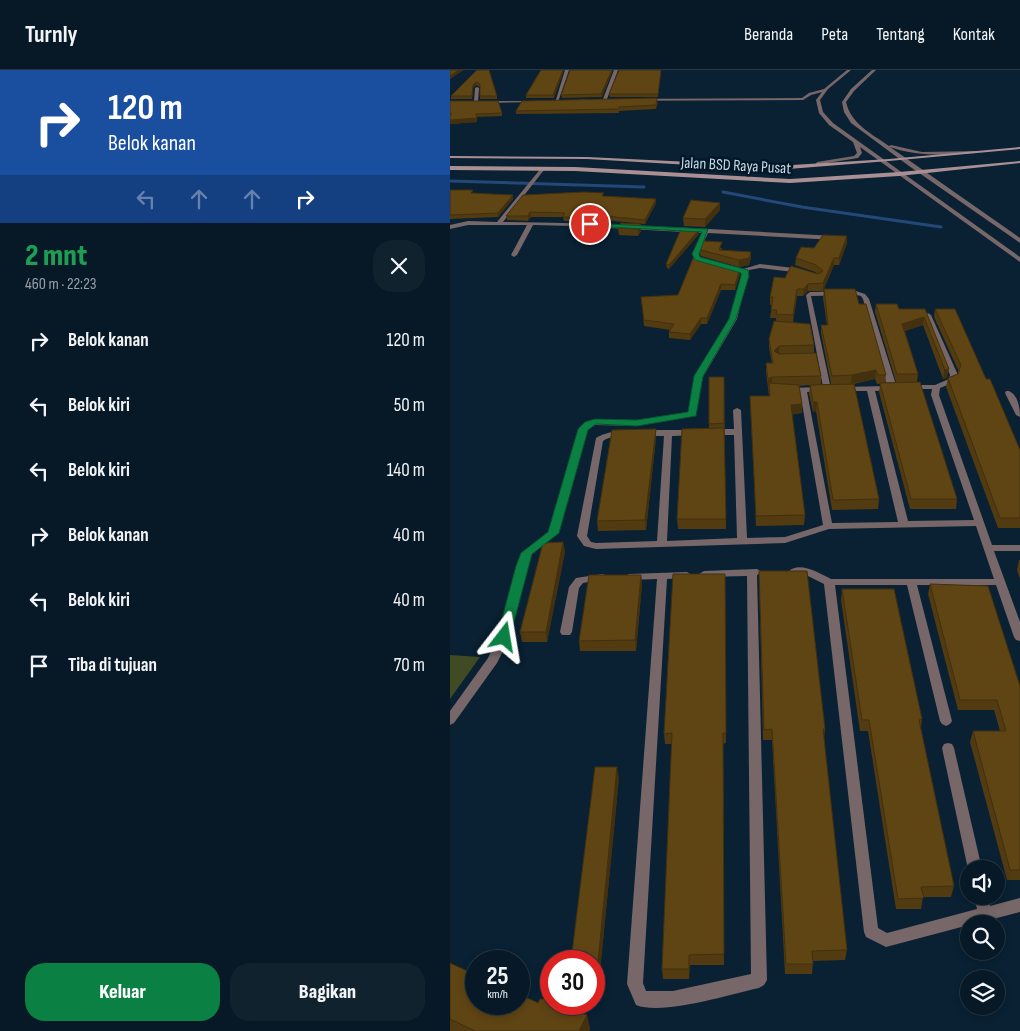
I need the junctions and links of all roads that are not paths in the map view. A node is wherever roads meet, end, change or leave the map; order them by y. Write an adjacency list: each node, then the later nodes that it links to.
1 (567, 70): 14 (street)
2 (616, 70): 7 (street)
3 (849, 70): 6 (street)
4 (874, 70): 20 (street)
5 (477, 88): 11 (street)
6 (825, 90): 8 (street); 18 (street)
7 (605, 99): 8 (street); 9 (street)
8 (803, 99): 16 (street)
9 (574, 101)
10 (468, 102): 11 (street)
11 (476, 102): 12 (street)
12 (536, 102)
13 (546, 102): 14 (street)
14 (556, 102): 15 (street)
15 (565, 102)
16 (808, 102)
17 (815, 108): 18 (street)
18 (821, 112): 19 (street)
19 (855, 142): 25 (street); 27 (street)
20 (881, 142): 22 (street); 24 (street)
21 (1020, 148): 22 (main road, Jalan BSD Raya Pusat)
22 (985, 151): 24 (main road, Jalan BSD Raya Pusat)
23 (450, 157): 27 (main road, Jalan BSD Raya Pusat)
24 (903, 159): 25 (main road, Jalan BSD Raya Pusat); 30 (street)
25 (881, 161): 27 (main road, Jalan BSD Raya Pusat); 31 (street)
26 (1020, 162): 30 (main road, Jalan BSD Raya Pusat)
27 (804, 166)
28 (450, 168): 29 (main road, Jalan BSD Raya Pusat)
29 (542, 169): 31 (main road, Jalan BSD Raya Pusat); 32 (street)
30 (920, 172): 31 (main road, Jalan BSD Raya Pusat); 37 (street)
31 (899, 174): 39 (street)
32 (499, 223): 33 (street); 34 (street)
33 (531, 223): 35 (street); 38 (street)
34 (450, 227)
35 (706, 230): 36 (street); 40 (street)
36 (844, 239)
37 (1020, 241)
38 (514, 254)
39 (1020, 260)
40 (718, 265)
41 (810, 274): 70 (street)
42 (928, 315): 45 (street)
43 (805, 328): 44 (street)
44 (815, 328): 47 (street); 49 (street)
45 (936, 387): 47 (street); 56 (street)
46 (870, 388): 47 (street); 49 (street); 57 (street)
47 (892, 388)
48 (803, 389): 49 (street); 50 (street); 58 (street)
49 (827, 389)
50 (780, 390)
51 (1009, 393): 53 (street)
52 (737, 410): 54 (street)
53 (1020, 414)
54 (738, 432): 55 (street); 59 (street)
55 (668, 433): 60 (street); 60 (street)
56 (980, 523): 57 (street); 61 (street)
57 (904, 525): 58 (street)
58 (828, 526): 59 (street)
59 (742, 542): 60 (street)
60 (662, 544)
61 (988, 548): 62 (street); 67 (street)
62 (1020, 548)
63 (752, 573): 64 (street); 64 (street); 65 (street)
64 (662, 576): 68 (street)
65 (829, 582): 66 (street); 76 (street)
66 (912, 582): 67 (street); 71 (street)
67 (1000, 582): 69 (street)
68 (566, 632)
69 (1020, 637)
70 (450, 720)
71 (946, 721)
72 (948, 748): 73 (street)
73 (973, 860)
74 (983, 905): 76 (street)
75 (1020, 905): 76 (street)
76 (985, 914)

